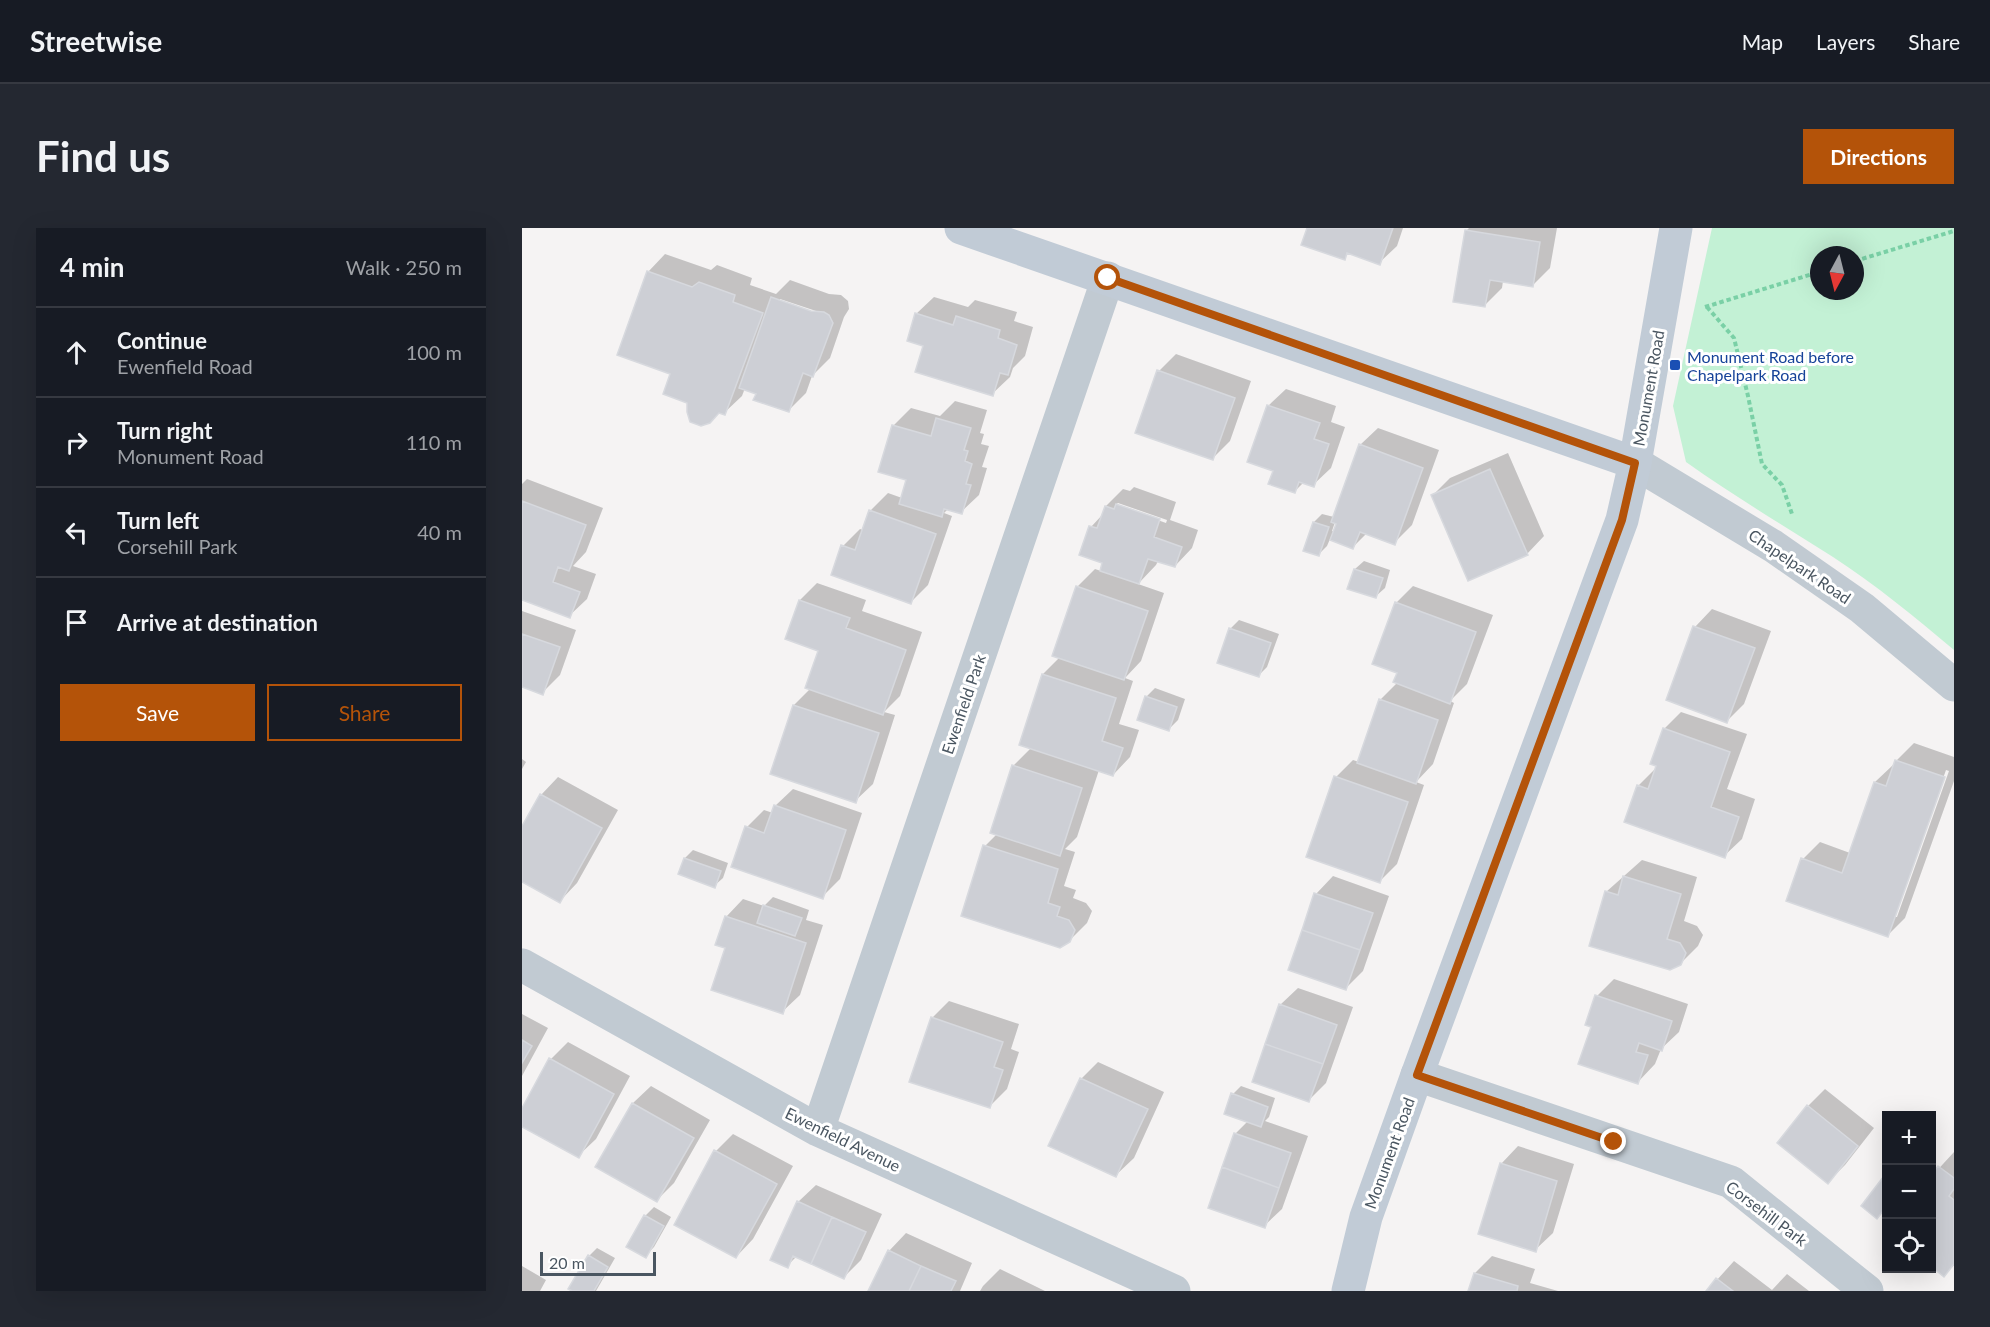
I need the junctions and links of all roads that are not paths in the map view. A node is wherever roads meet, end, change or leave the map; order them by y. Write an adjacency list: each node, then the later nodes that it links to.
1 (961, 228): 3 (main road)
2 (1676, 228): 4 (main road, Monument Road)
3 (1108, 278): 4 (main road); 8 (street, Ewenfield Park)
4 (1635, 463): 5 (street, Chapelpark Road); 7 (main road, Monument Road)
5 (1954, 685)
6 (522, 965): 8 (street, Ewenfield Avenue)
7 (1417, 1075): 10 (main road, Monument Road); 11 (street, Corsehill Park)
8 (818, 1130): 9 (street, Ewenfield Avenue)
9 (1174, 1291)
10 (1348, 1291)
11 (1867, 1291)

